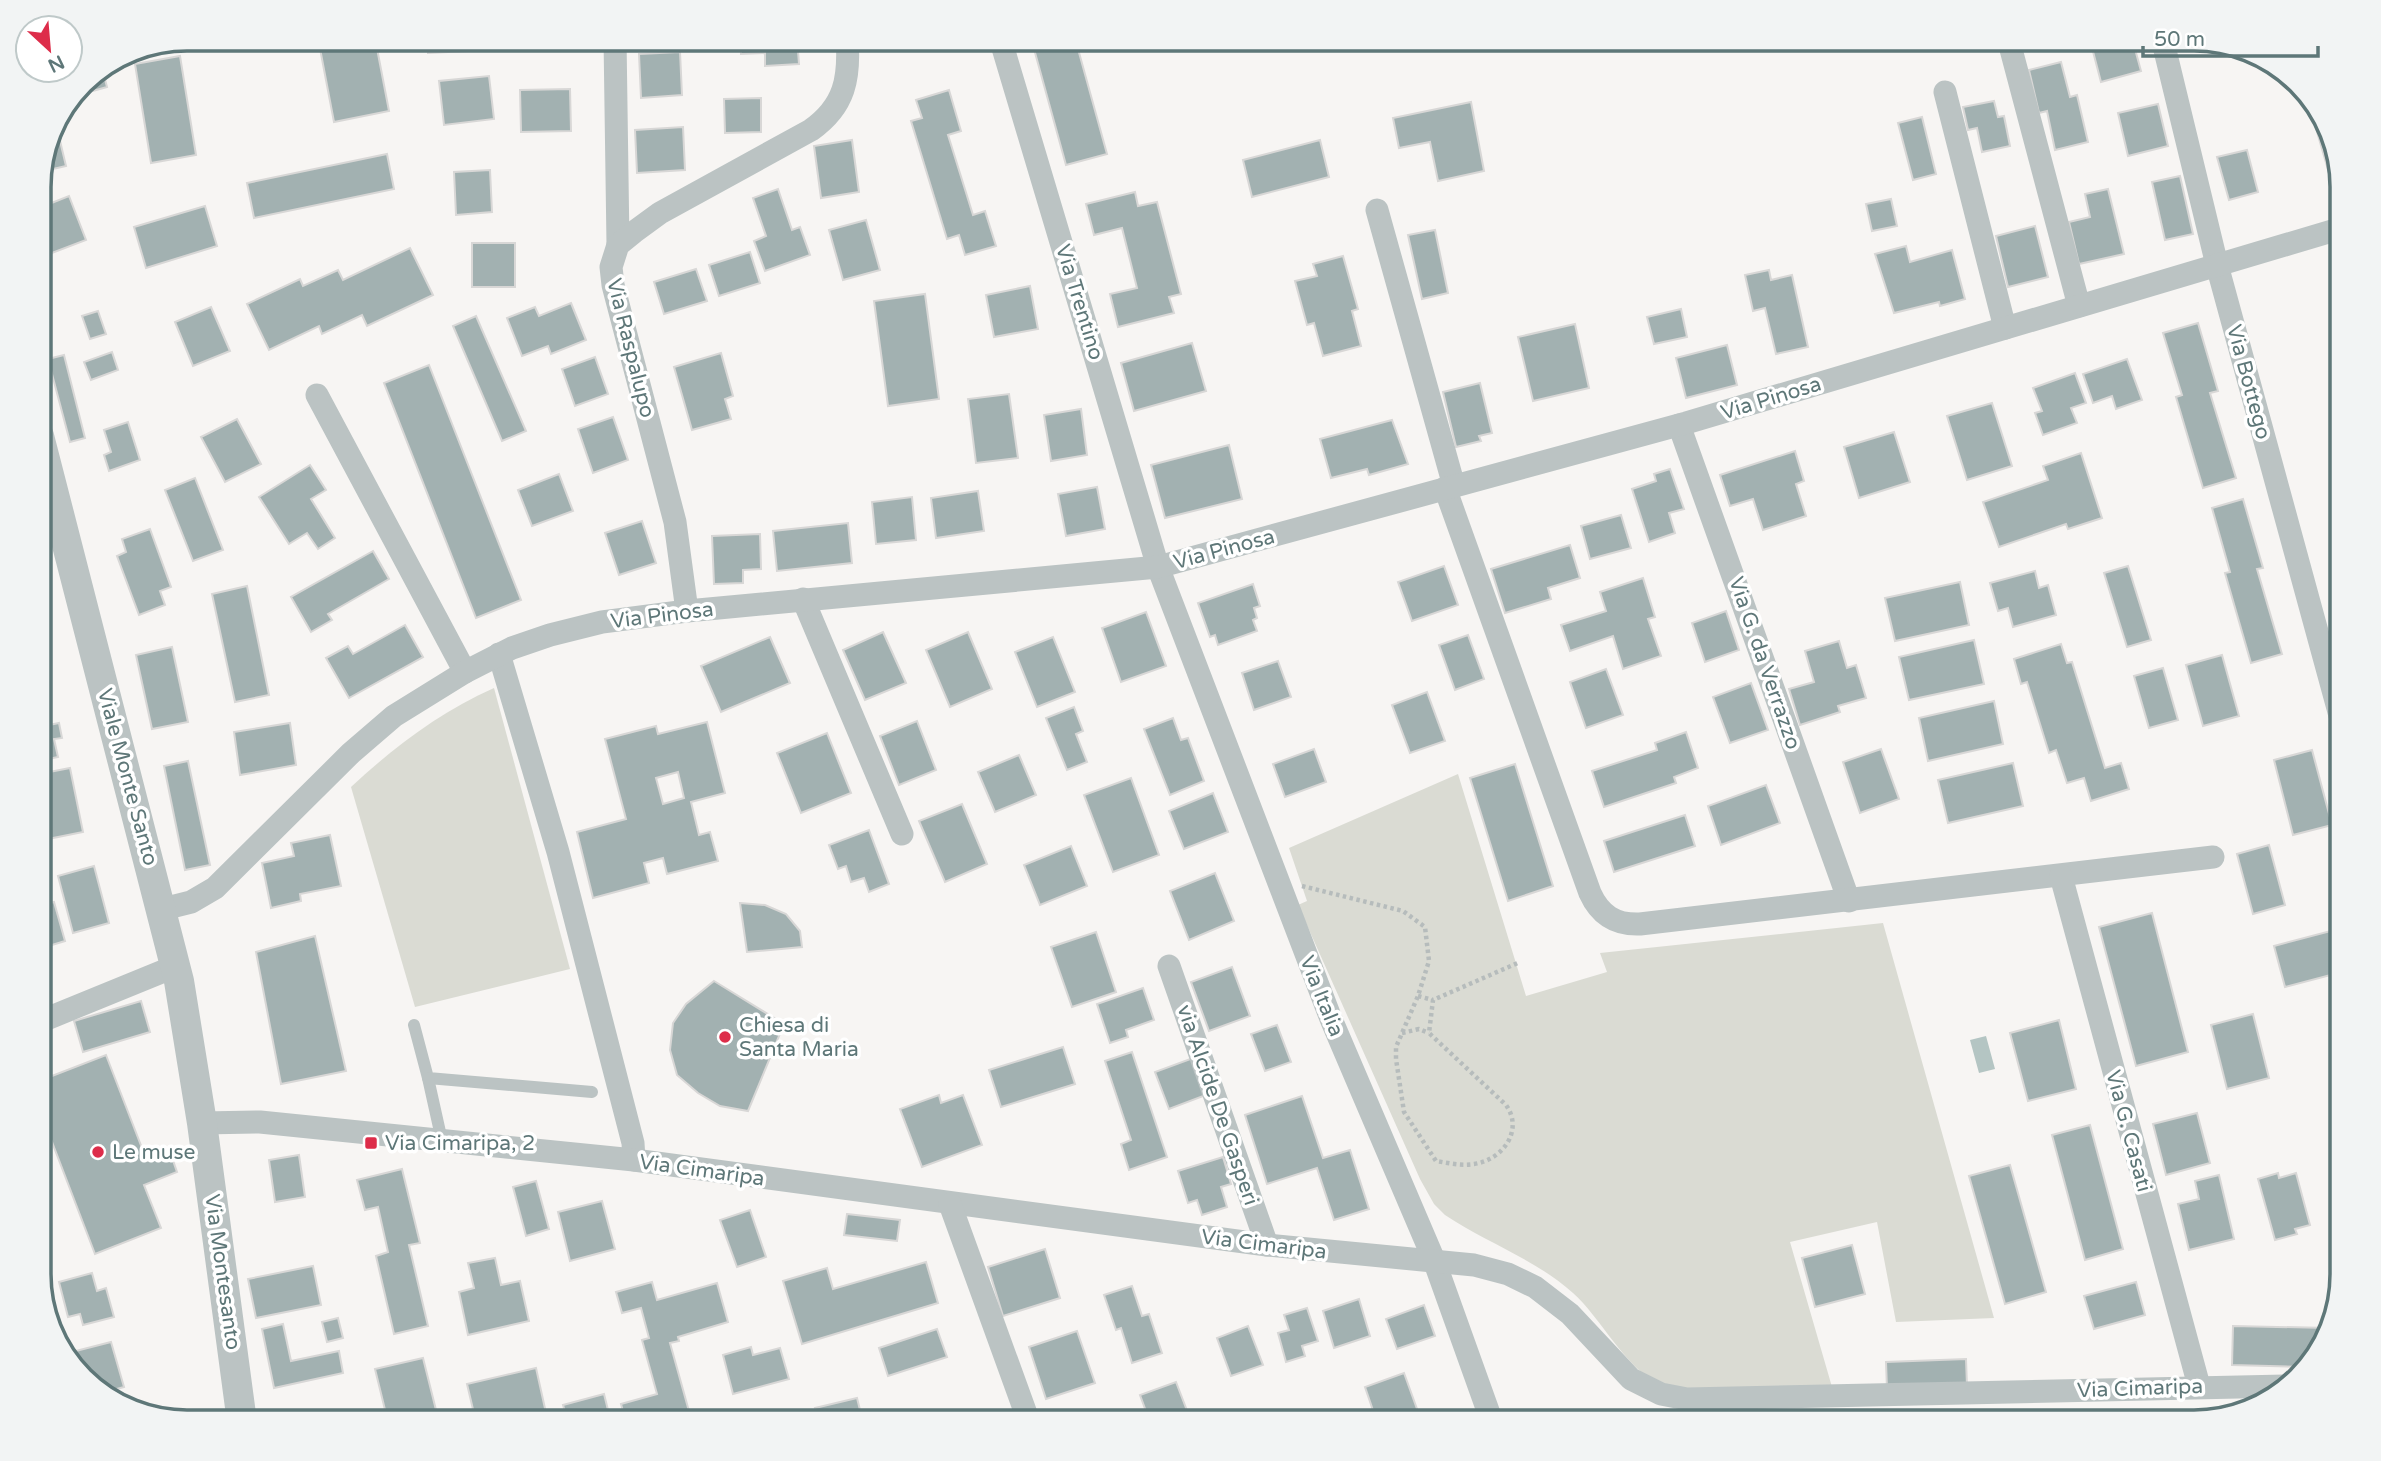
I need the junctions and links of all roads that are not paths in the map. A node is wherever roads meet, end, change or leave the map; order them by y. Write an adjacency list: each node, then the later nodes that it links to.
1 (615, 51): 9 (street)
2 (847, 51): 9 (street, Via Raspalupo)
3 (1004, 51): 17 (street, Via Trentino)
4 (2011, 51): 11 (street)
5 (2165, 51): 10 (street, Via Bottego)
6 (1945, 92): 12 (street)
7 (1377, 210): 16 (street)
8 (2330, 232): 10 (street, Via Pinosa)
9 (618, 245): 19 (street, Via Raspalupo)
10 (2217, 265): 11 (street, Via Pinosa); 22 (street, Via Bottego)
11 (2078, 306): 12 (street, Via Pinosa)
12 (2005, 328): 14 (street, Via Pinosa)
13 (317, 395): 21 (street)
14 (1679, 425): 16 (street, Via Pinosa); 26 (street, Via G. da Verrazzo)
15 (51, 482): 27 (street, Viale Monte Santo)
16 (1450, 487): 17 (street, Via Pinosa); 26 (street)
17 (1158, 567): 18 (street, Via Pinosa); 39 (street, Via Italia)
18 (803, 599): 19 (street, Via Pinosa); 23 (street)
19 (687, 611): 20 (street, Via Pinosa)
20 (499, 654): 21 (street, Via Pinosa); 36 (street)
21 (465, 672): 27 (street, Via Pinosa)
22 (2330, 679)
23 (902, 834)
24 (2213, 857): 25 (street)
25 (2061, 876): 26 (street); 40 (street, Via G. Casati)
26 (1849, 901)
27 (163, 909): 28 (street, Viale Monte Santo)
28 (176, 966): 30 (street); 34 (street, Viale Monte Santo)
29 (1169, 966): 38 (street, via Alcide De Gasperi)
30 (51, 1016)
31 (414, 1025): 32 (lane)
32 (428, 1077): 33 (lane); 35 (lane)
33 (592, 1092)
34 (202, 1123): 35 (street, Via Cimaripa); 42 (street, Via Montesanto)
35 (442, 1141): 36 (street, Via Cimaripa)
36 (634, 1160): 37 (street, Via Cimaripa)
37 (950, 1203): 38 (street, Via Cimaripa); 43 (street)
38 (1266, 1245): 39 (street, Via Cimaripa)
39 (1434, 1260): 40 (street, Via Cimaripa); 44 (street, Via Italia)
40 (2199, 1386): 41 (street, Via Cimaripa)
41 (2267, 1389)
42 (240, 1410)
43 (1024, 1410)
44 (1487, 1410)

